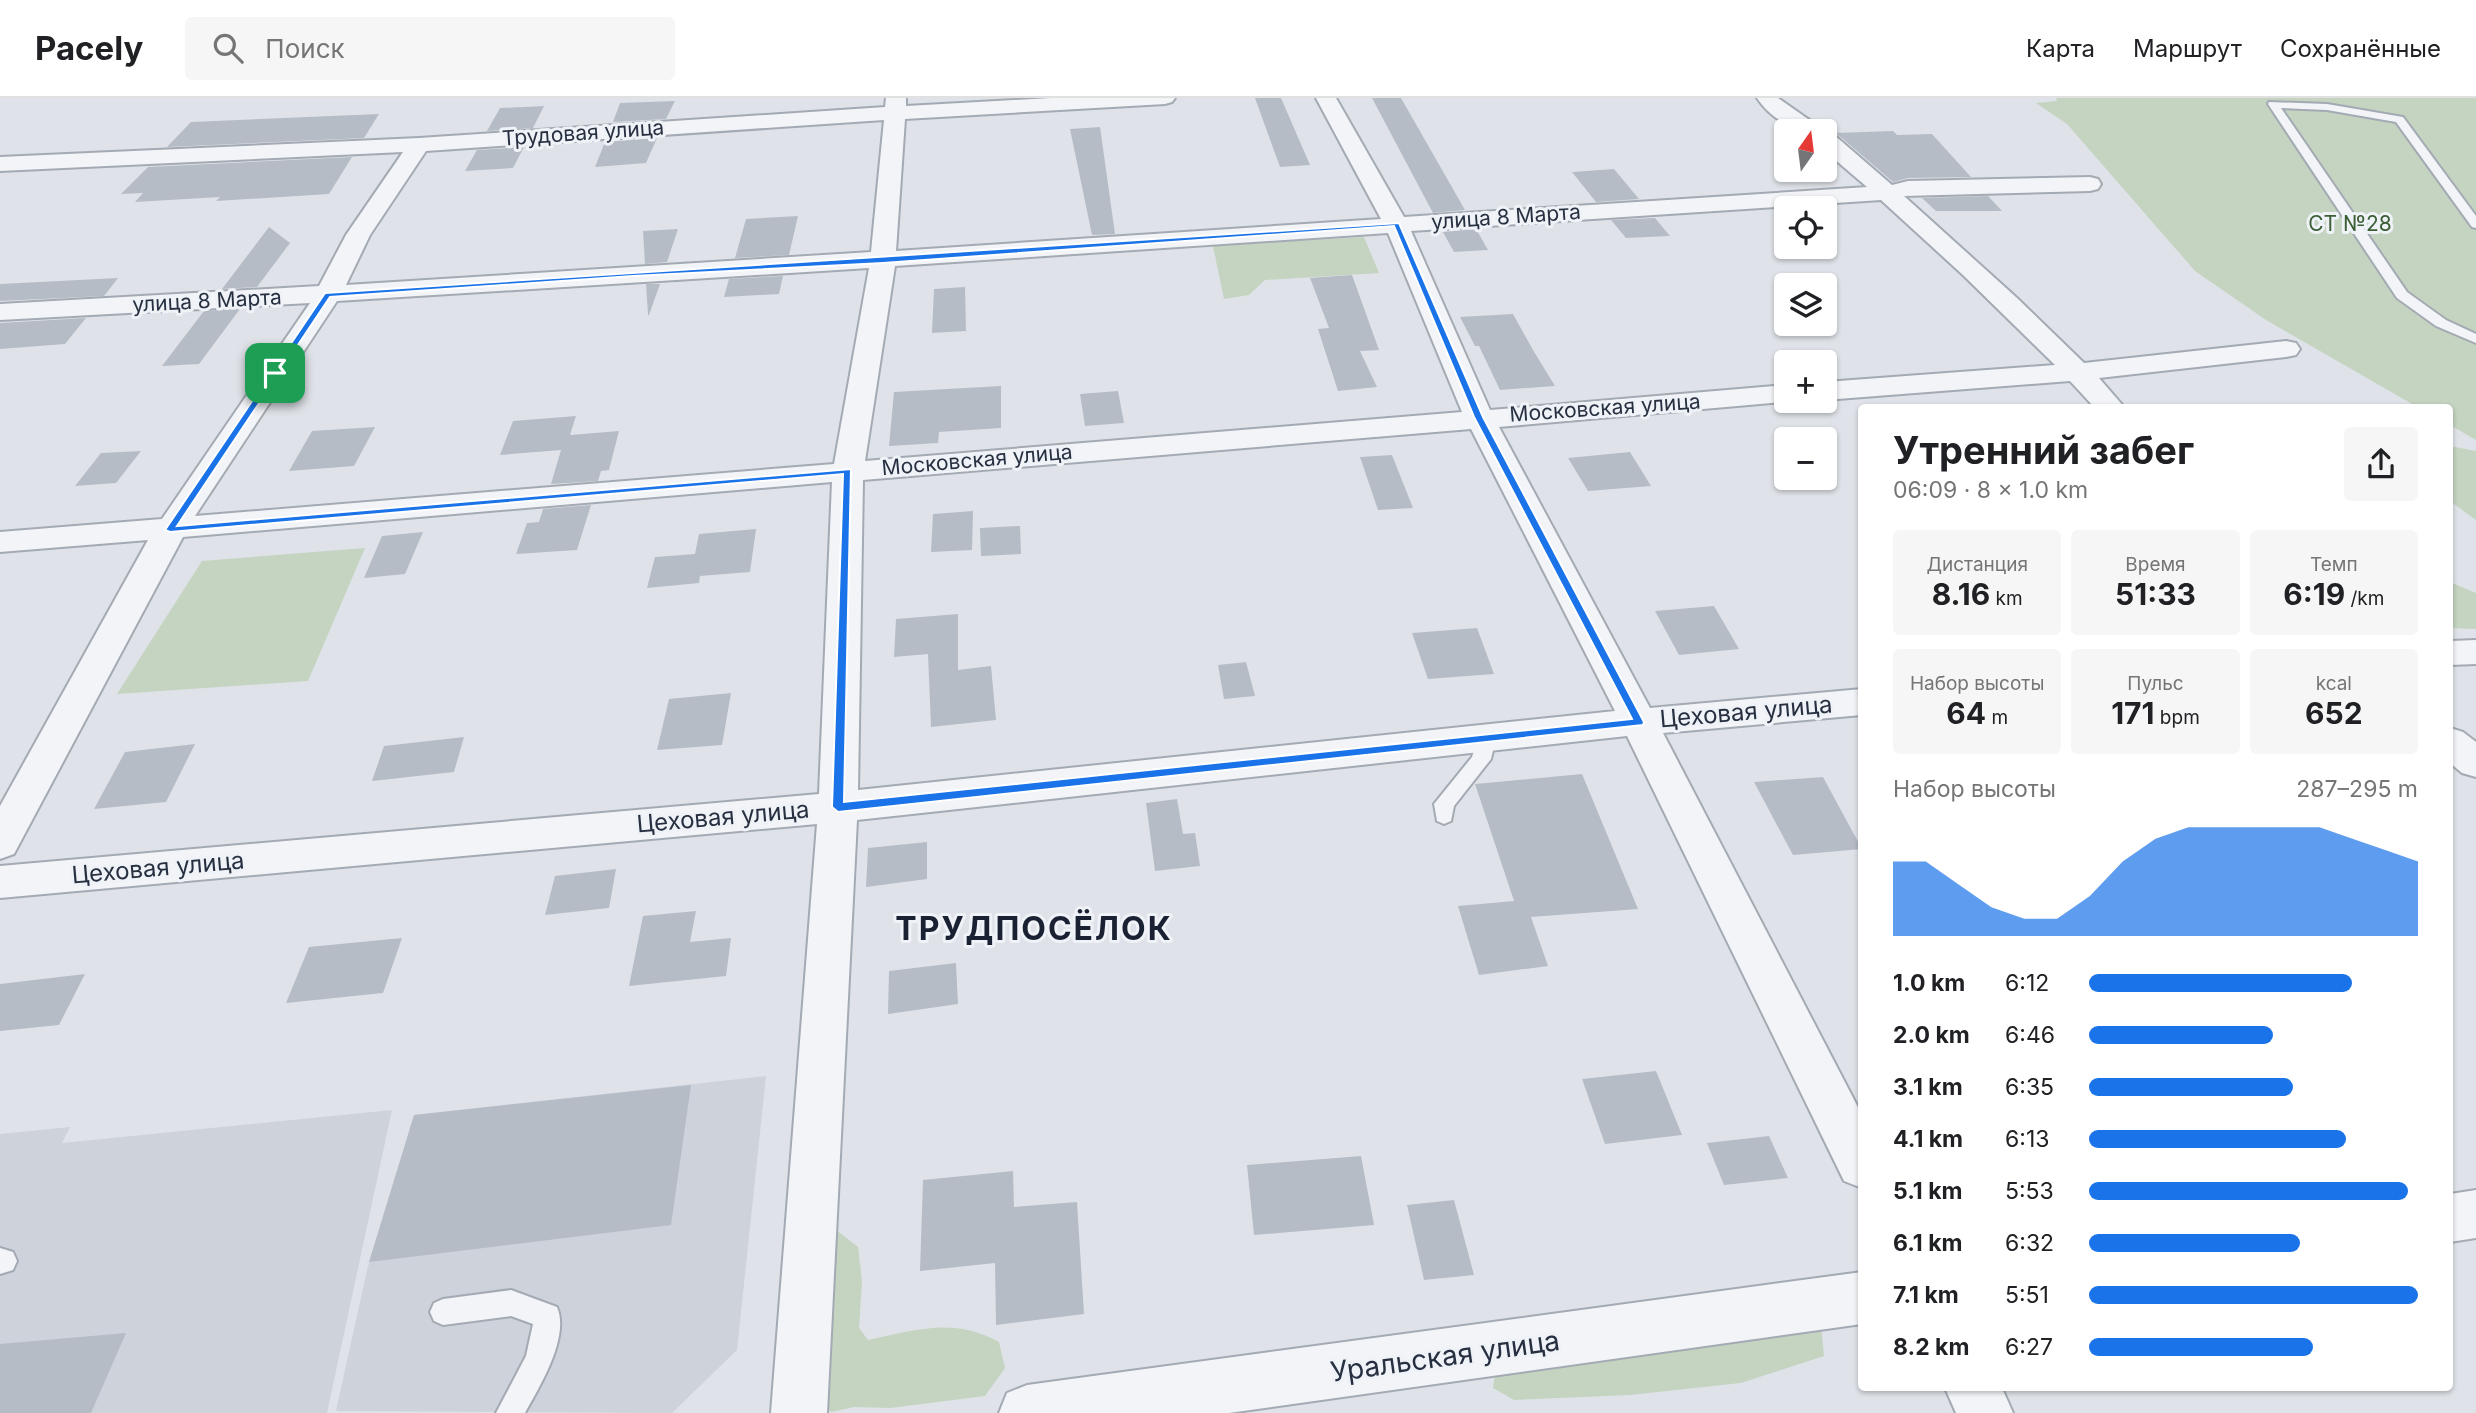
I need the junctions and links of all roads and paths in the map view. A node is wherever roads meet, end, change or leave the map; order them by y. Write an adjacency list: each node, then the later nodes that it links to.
1 (1165, 98): 4 (street, Трудовая улица)
2 (1326, 98): 11 (street)
3 (1767, 98): 5 (street)
4 (895, 105): 6 (street, Трудовая улица); 13 (street)
5 (1795, 119)
6 (419, 145): 8 (street, Трудовая улица); 14 (street)
7 (1838, 150): 10 (street)
8 (0, 164)
9 (2090, 184): 10 (street, улица 8 Марта)
10 (1889, 193): 11 (street, улица 8 Марта); 18 (street)
11 (1396, 224): 13 (street, улица 8 Марта); 22 (street)
12 (2476, 224): 16 (lane)
13 (883, 260): 14 (street, улица 8 Марта); 23 (street)
14 (328, 295): 15 (street, улица 8 Марта); 24 (street)
15 (0, 312)
16 (2476, 339)
17 (2286, 349): 18 (street)
18 (2078, 372): 19 (street); 21 (street)
19 (1837, 390)
20 (1774, 395): 22 (street, Московская улица)
21 (2107, 404)
22 (1479, 417): 23 (street, Московская улица); 29 (street)
23 (848, 471): 24 (street, Московская улица); 33 (street)
24 (170, 530): 25 (street, Московская улица); 35 (street)
25 (0, 542)
26 (2476, 652): 27 (street)
27 (2453, 653)
28 (1858, 702): 29 (street, Цеховая улица)
29 (1639, 722): 30 (street, Цеховая улица); 37 (street)
30 (1486, 738): 33 (street, Цеховая улица); 34 (lane)
31 (2453, 744): 32 (street)
32 (2476, 763)
33 (838, 807): 36 (street, Цеховая улица); 44 (street)
34 (1444, 816)
35 (0, 843)
36 (0, 881)
37 (1858, 1157)
38 (2476, 1214): 39 (street)
39 (2453, 1218)
40 (1858, 1299): 45 (street, Уральская улица)
41 (443, 1312): 43 (lane)
42 (1974, 1391): 46 (street)
43 (510, 1413)
44 (799, 1413)
45 (1027, 1413)
46 (1985, 1413)

